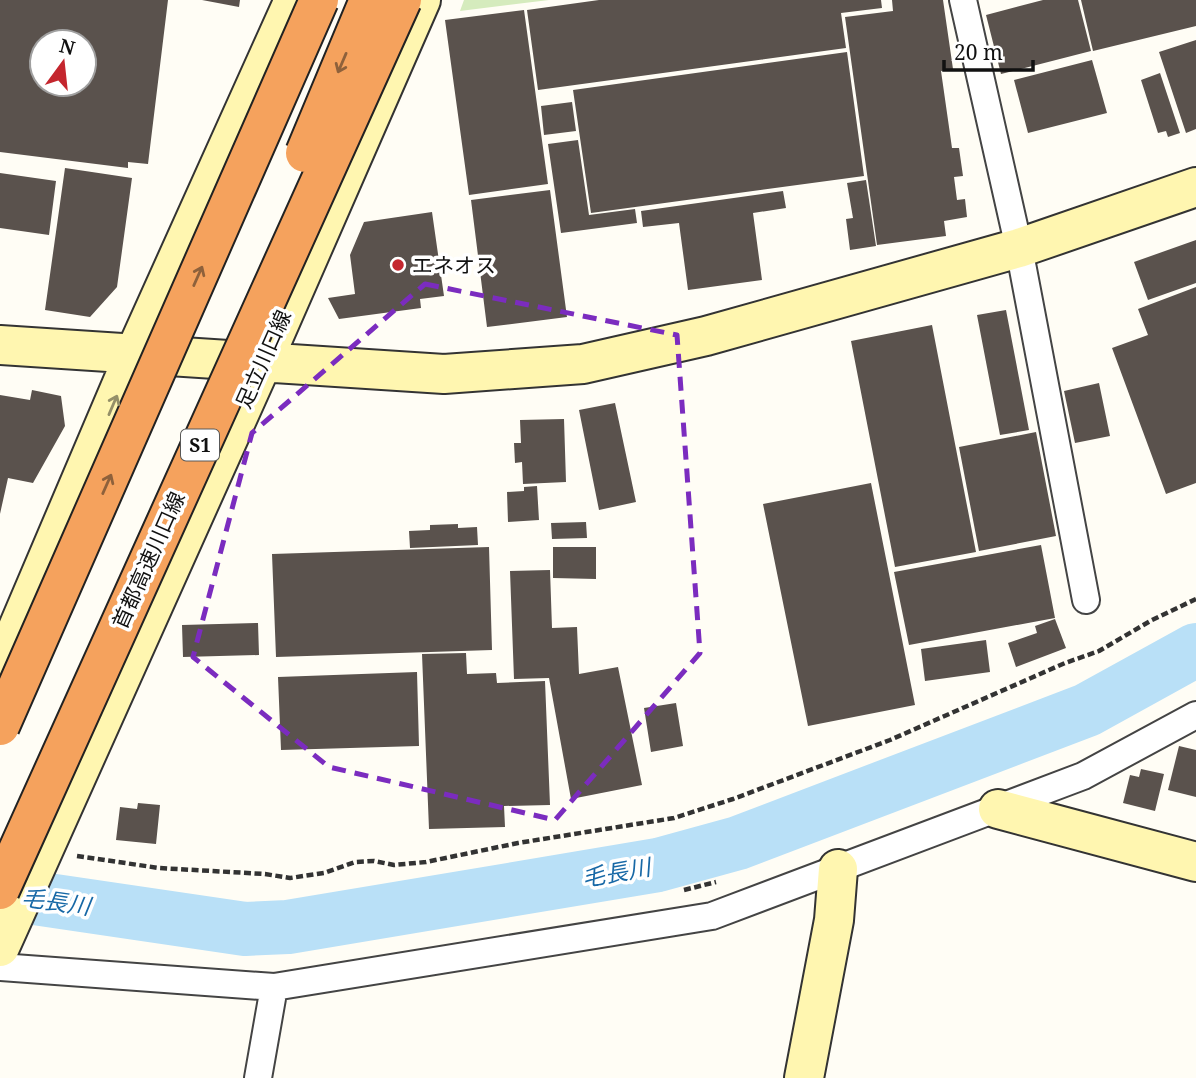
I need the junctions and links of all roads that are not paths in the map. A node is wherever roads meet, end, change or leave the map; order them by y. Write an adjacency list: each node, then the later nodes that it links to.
1 (294, 0): 10 (main road)
2 (318, 0): 16 (highway, one-way to 2, bridge)
3 (369, 0): 17 (highway, one-way to 17, bridge)
4 (402, 0): 17 (highway, 首都高速川口線 / S1, bridge)
5 (421, 0): 11 (main road, 足立川口線)
6 (962, 0): 8 (street)
7 (1196, 187): 8 (main road)
8 (1019, 248): 11 (main road); 12 (street)
9 (0, 345): 10 (main road)
10 (135, 354): 11 (main road); 13 (main road, one-way to 10)
11 (262, 361): 22 (main road, 足立川口線)
12 (1086, 600)
13 (9, 629): 14 (main road)
14 (0, 670)
15 (1196, 715): 18 (street)
16 (0, 726)
17 (45, 787): 21 (highway, 首都高速川口線 / S1, bridge)
18 (998, 810): 19 (main road); 20 (street)
19 (1196, 862)
20 (838, 869): 24 (street); 26 (main road)
21 (0, 890)
22 (0, 947)
23 (0, 967): 24 (street)
24 (274, 987): 25 (street)
25 (258, 1078)
26 (804, 1078)

